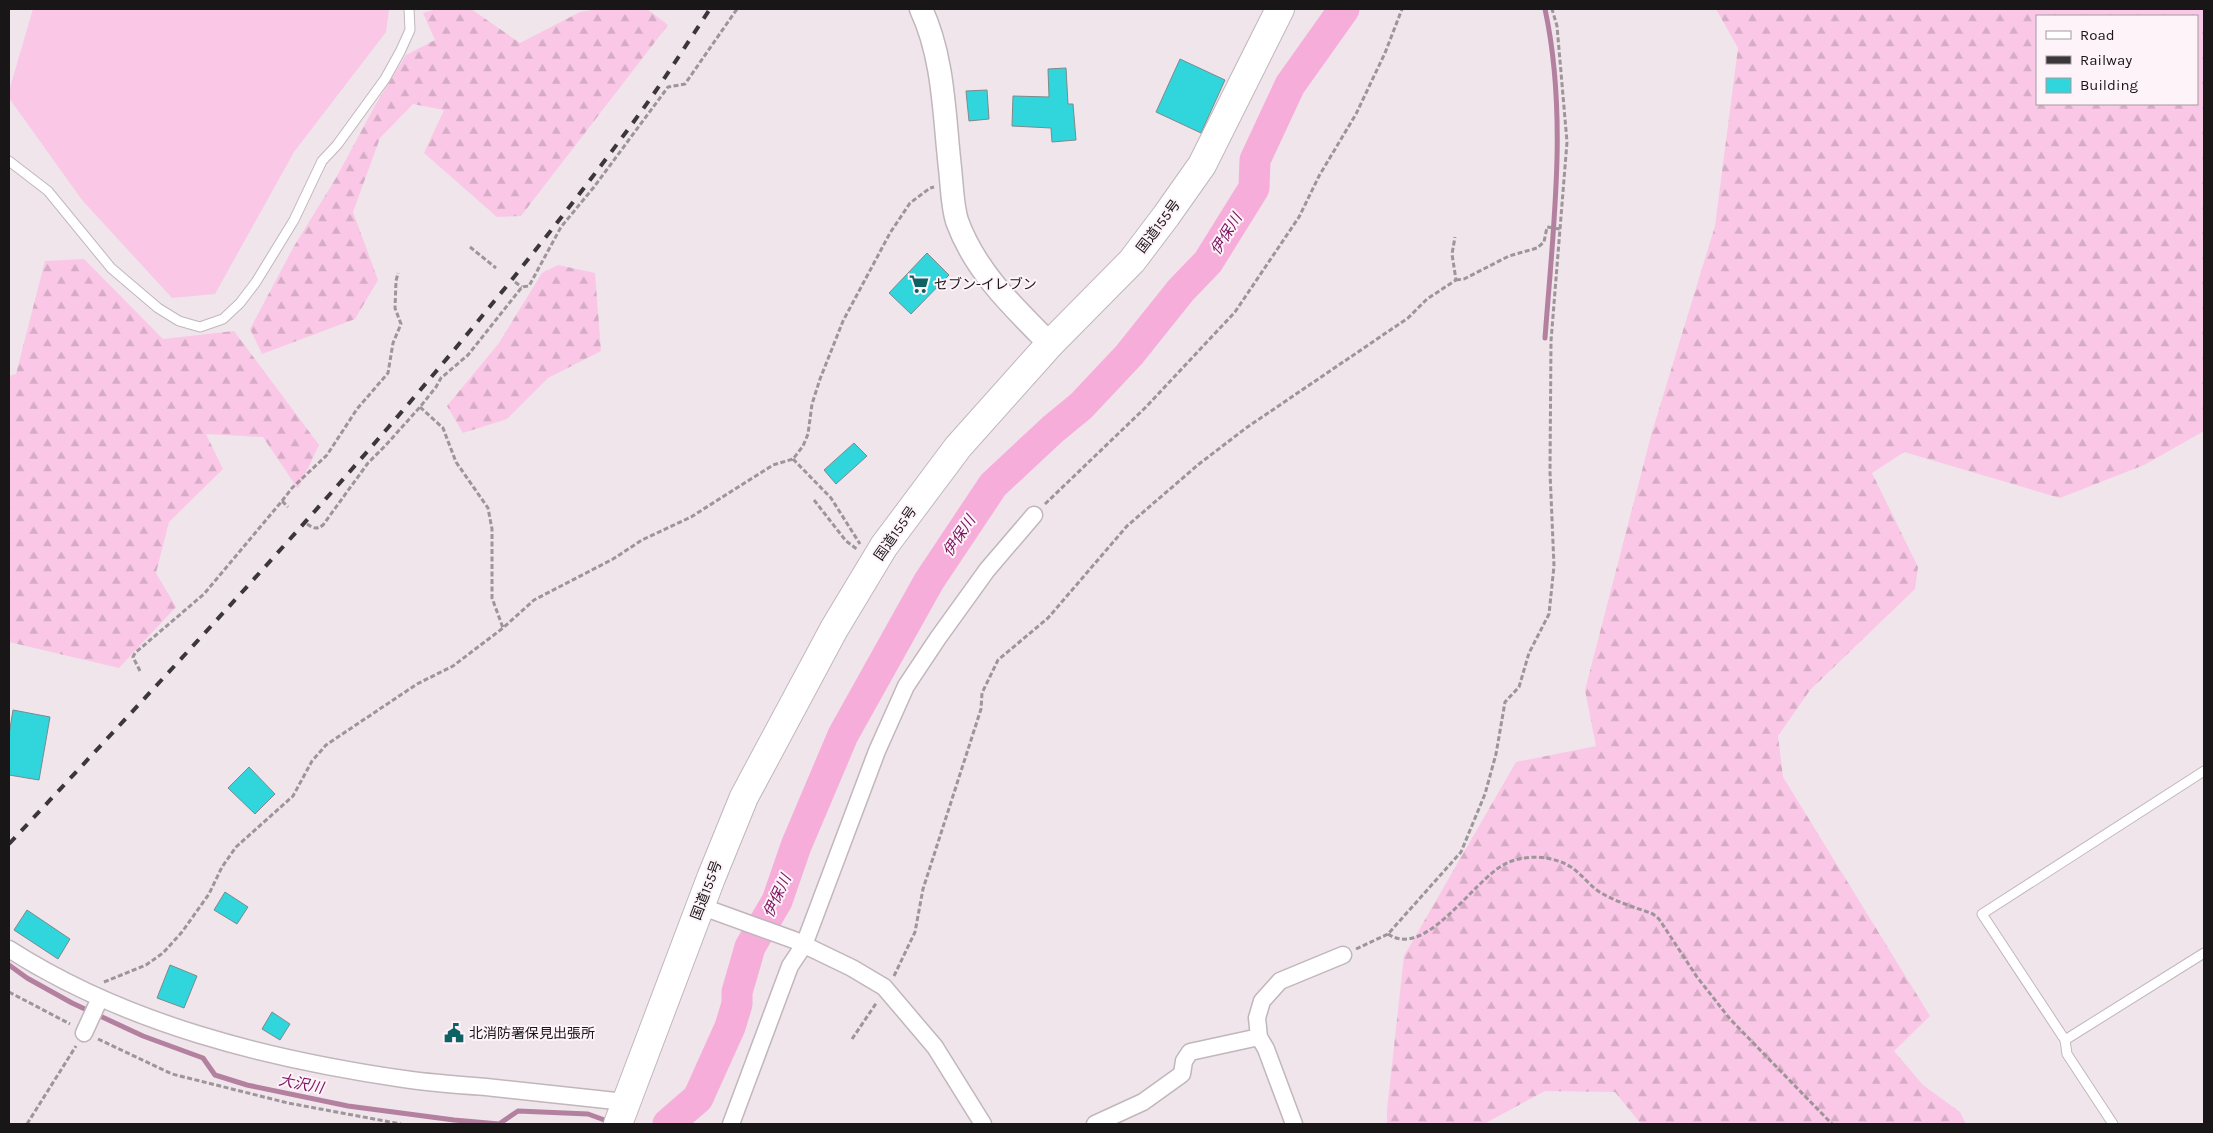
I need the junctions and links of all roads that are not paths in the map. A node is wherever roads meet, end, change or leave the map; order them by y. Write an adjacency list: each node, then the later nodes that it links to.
1 (410, 9): 4 (lane)
2 (921, 9): 5 (street)
3 (1280, 9): 5 (highway, 国道155号)
4 (9, 160)
5 (1050, 344): 8 (highway, 国道155号)
6 (1034, 515): 9 (street)
7 (2204, 772): 16 (lane)
8 (700, 906): 9 (street); 17 (highway, 国道155号)
9 (799, 943): 18 (street); 19 (street)
10 (9, 949): 13 (street)
11 (2204, 953): 16 (lane)
12 (1343, 955): 15 (street)
13 (96, 1000): 14 (street); 17 (street)
14 (84, 1033)
15 (1259, 1037): 20 (street); 21 (street)
16 (2065, 1040): 22 (lane)
17 (622, 1113)
18 (731, 1124)
19 (983, 1124)
20 (1095, 1124)
21 (1294, 1124)
22 (2113, 1124)

